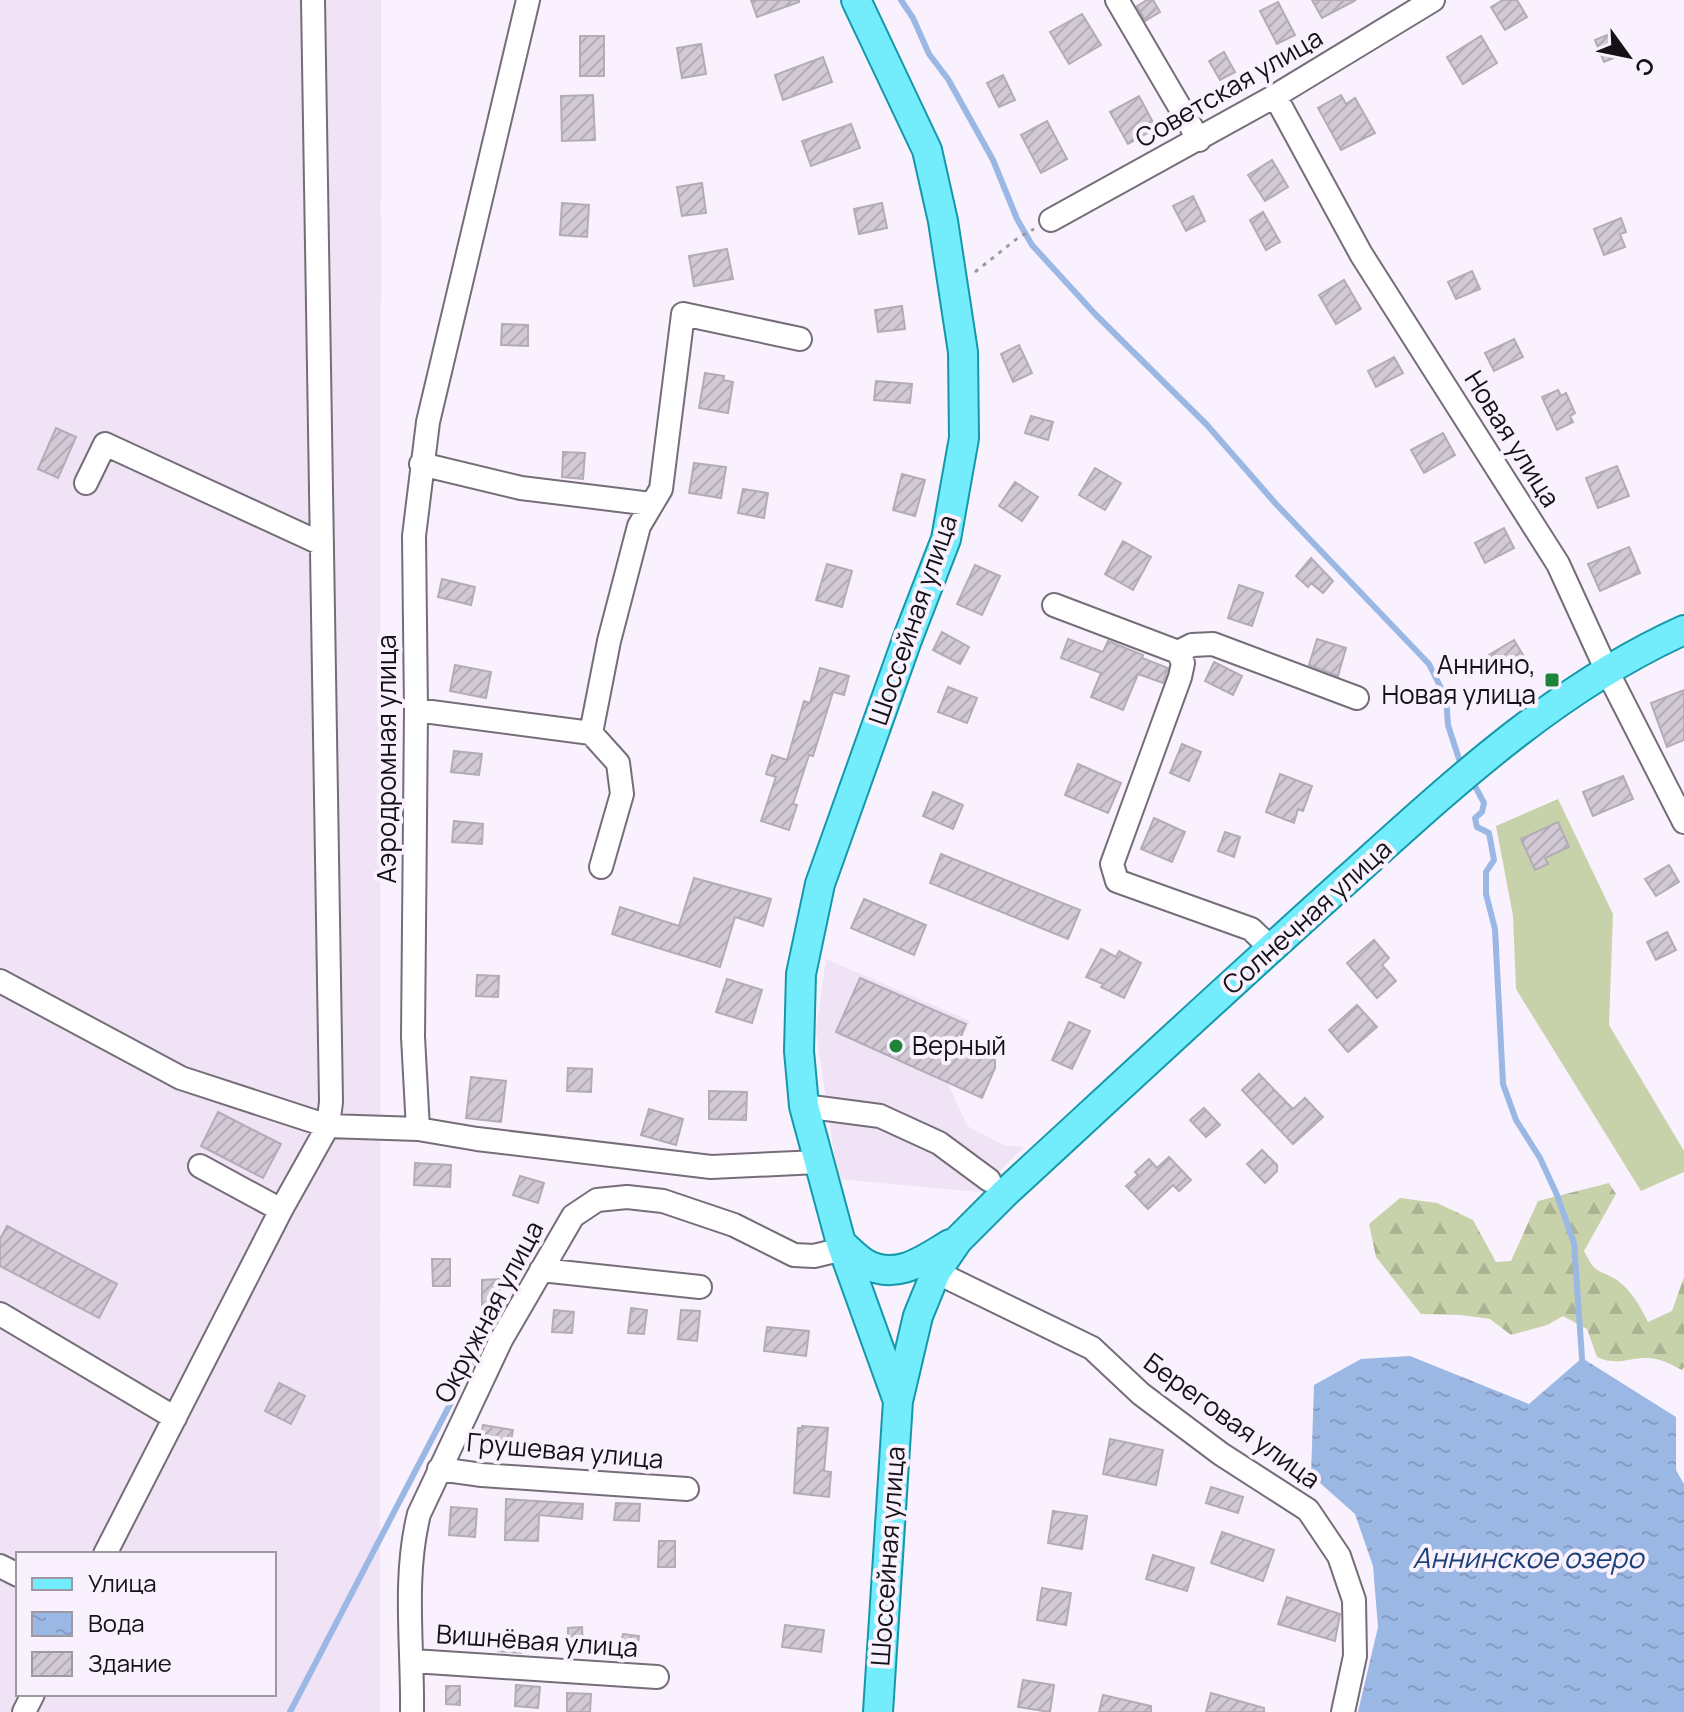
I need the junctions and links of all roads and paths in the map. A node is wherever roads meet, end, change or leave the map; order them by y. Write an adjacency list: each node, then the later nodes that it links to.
1 (313, 0): 15 (street)
2 (528, 0): 12 (street, Аэродромная улица)
3 (856, 0): 10 (main road, Шоссейная улица)
4 (1117, 0): 7 (street)
5 (1433, 0): 6 (street, Советская улица)
6 (1275, 96): 7 (street, Советская улица); 19 (street, Новая улица)
7 (1199, 140): 8 (street, Советская улица)
8 (1051, 220)
9 (1030, 231): 10 (path)
10 (954, 288): 27 (main road, Шоссейная улица)
11 (800, 339): 14 (street)
12 (421, 464): 14 (street); 21 (street, Аэродромная улица)
13 (86, 483): 15 (street)
14 (651, 504): 22 (street)
15 (322, 544): 28 (street)
16 (1054, 605): 18 (street)
17 (1684, 630): 19 (main road, Солнечная улица)
18 (1178, 652): 20 (street); 25 (street)
19 (1607, 671): 23 (street, Новая улица); 25 (main road, Солнечная улица)
20 (1357, 698)
21 (416, 710): 22 (street); 29 (street, Аэродромная улица)
22 (591, 733): 24 (street)
23 (1684, 822)
24 (601, 867)
25 (1271, 948): 34 (main road, Солнечная улица)
26 (0, 981): 28 (street)
27 (804, 1106): 30 (main road, Шоссейная улица); 32 (street)
28 (328, 1126): 29 (street); 33 (street)
29 (418, 1129): 30 (street)
30 (818, 1162): 35 (main road, Шоссейная улица)
31 (200, 1166): 33 (street)
32 (989, 1180)
33 (281, 1210): 41 (street)
34 (958, 1240): 35 (main road); 37 (main road)
35 (842, 1246): 36 (street, Окружная улица); 40 (main road, Шоссейная улица)
36 (541, 1270): 38 (street); 42 (street, Окружная улица)
37 (936, 1272): 40 (main road); 49 (street, Береговая улица)
38 (700, 1287)
39 (0, 1314): 41 (street)
40 (898, 1401): 48 (main road, Шоссейная улица)
41 (175, 1418): 44 (street)
42 (439, 1469): 43 (street, Грушевая улица); 45 (street, Окружная улица)
43 (687, 1489)
44 (106, 1552)
45 (413, 1661): 46 (street, Вишнёвая улица); 47 (street, Окружная улица)
46 (657, 1677)
47 (412, 1712)
48 (878, 1712)
49 (1343, 1712)

